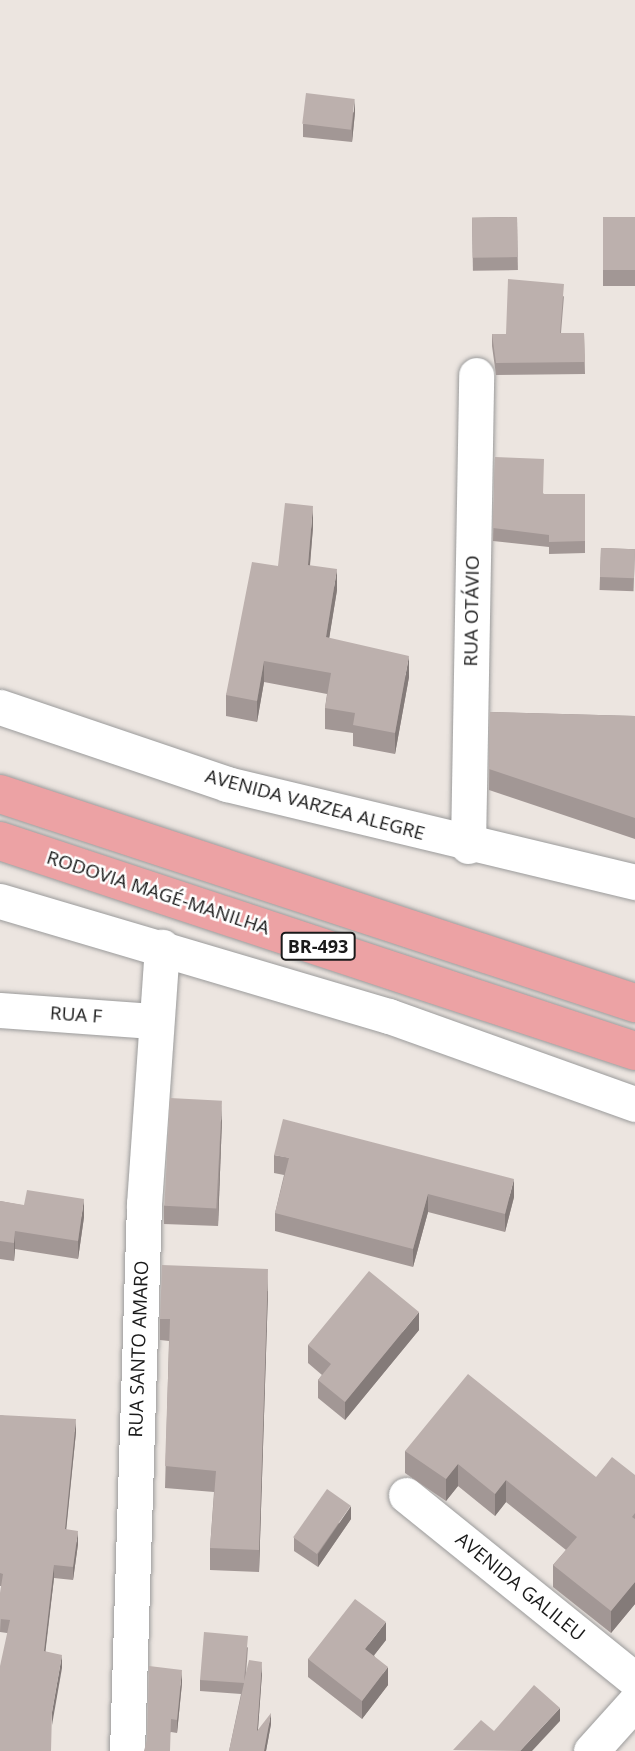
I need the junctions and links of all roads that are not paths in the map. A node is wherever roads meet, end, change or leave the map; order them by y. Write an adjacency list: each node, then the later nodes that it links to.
1 (475, 376): 5 (street, RUA OTÁVIO)
2 (0, 707): 5 (street, AVENIDA VARZEA ALEGRE)
3 (0, 794): 9 (highway, BR-493)
4 (0, 841): 12 (highway, RODOVIA MAGÉ-MANILHA / BR-493)
5 (468, 846): 6 (street, AVENIDA VARZEA ALEGRE)
6 (635, 882)
7 (0, 901): 8 (street)
8 (162, 947): 11 (street, RUA SANTO AMARO); 13 (street)
9 (635, 1003)
10 (0, 1010): 11 (street, RUA F)
11 (153, 1021): 17 (street, RUA SANTO AMARO)
12 (635, 1051)
13 (635, 1104)
14 (406, 1495): 15 (street, AVENIDA GALILEU)
15 (635, 1680)
16 (635, 1702): 18 (street)
17 (127, 1751)
18 (591, 1751)

